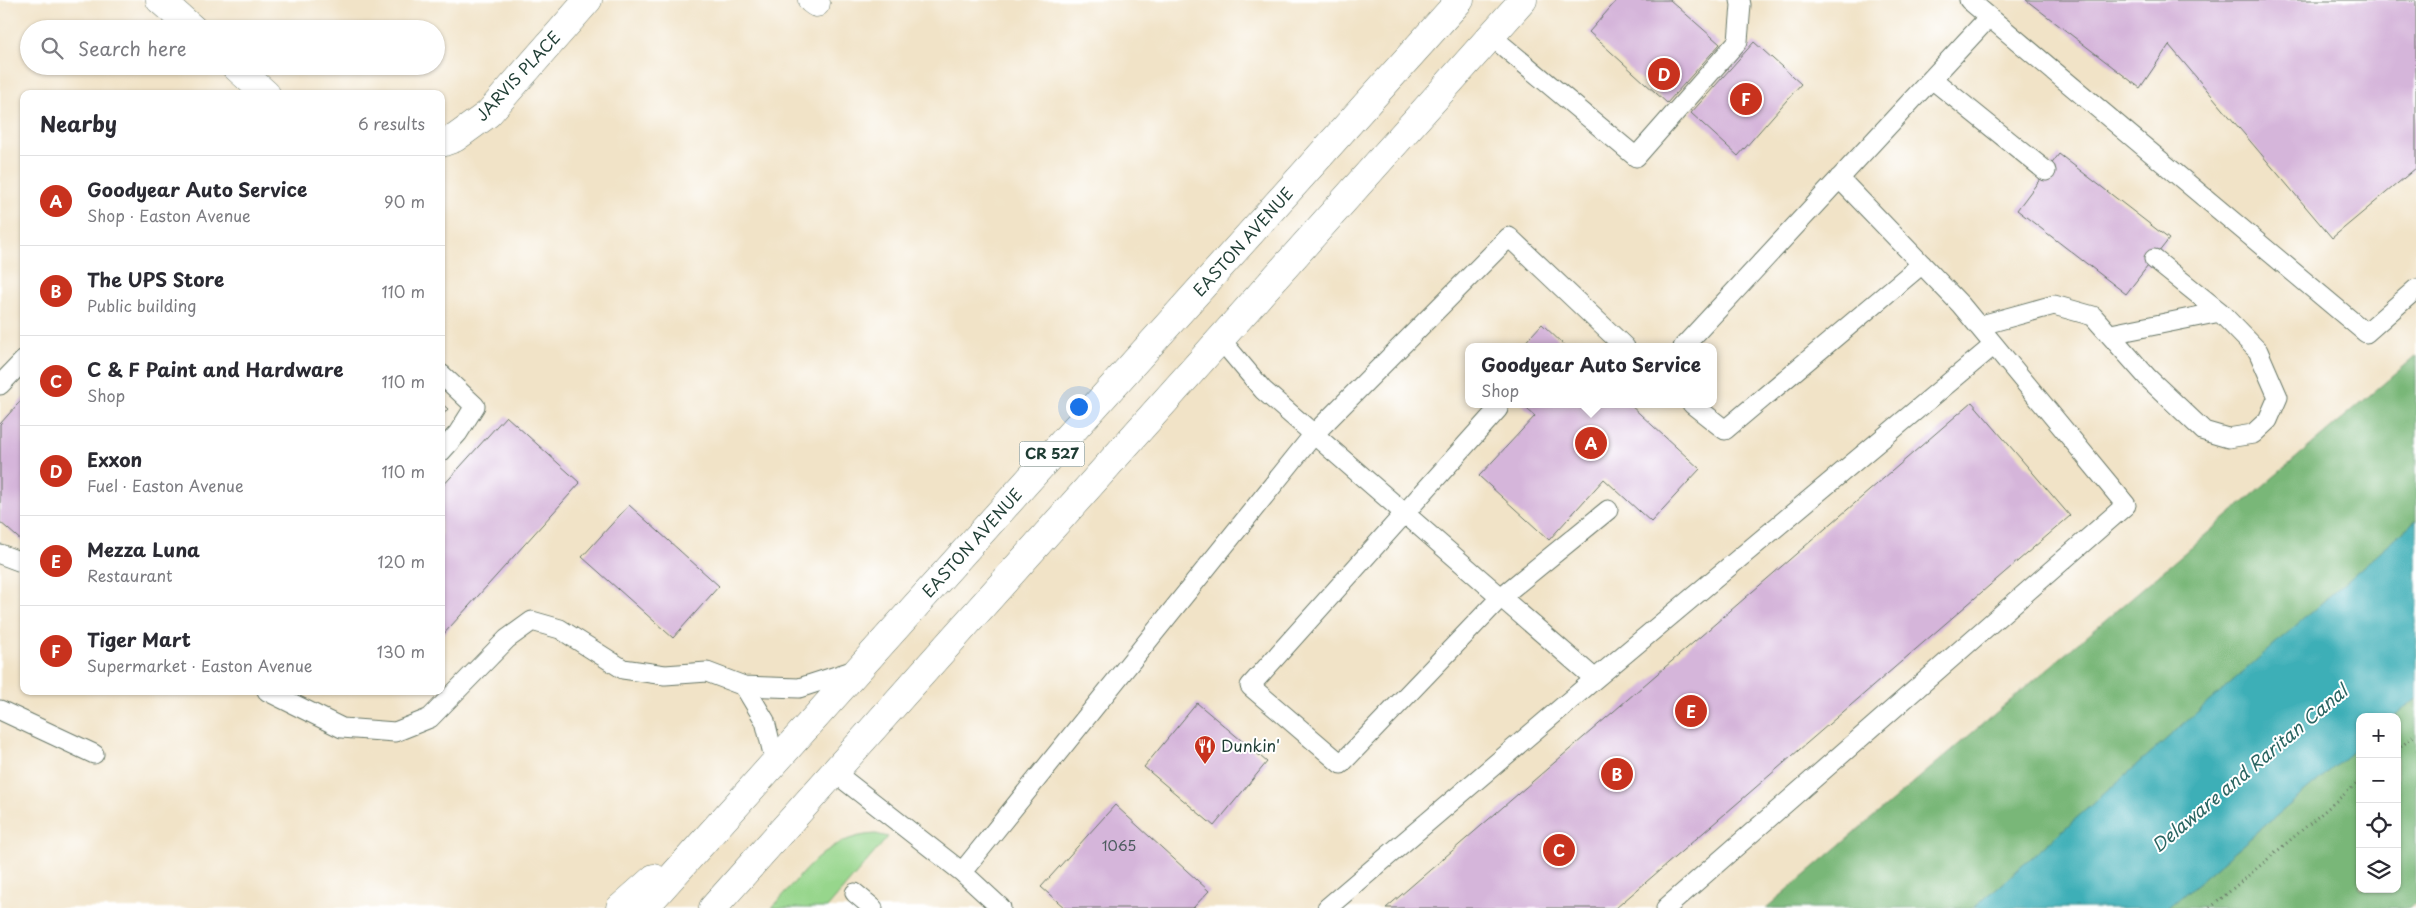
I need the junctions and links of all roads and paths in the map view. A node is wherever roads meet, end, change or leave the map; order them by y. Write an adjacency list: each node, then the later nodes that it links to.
1 (160, 0): 8 (main road)
2 (588, 0): 13 (main road, JARVIS PLACE)
3 (1460, 0): 38 (main road, EASTON AVENUE / CR 527)
4 (1523, 0): 9 (main road, CR 527)
5 (1740, 0): 9 (lane)
6 (1969, 0): 7 (lane)
7 (1989, 17): 11 (lane); 18 (lane)
8 (183, 20)
9 (1491, 36): 22 (main road, CR 527)
10 (245, 75): 12 (main road)
11 (1932, 79): 14 (lane); 15 (lane)
12 (262, 90)
13 (445, 141)
14 (2046, 172)
15 (1839, 178): 17 (lane); 24 (lane)
16 (2154, 259): 19 (lane)
17 (1922, 264): 20 (lane); 29 (lane)
18 (2416, 289)
19 (2220, 312): 21 (lane); 21 (lane)
20 (1978, 326): 21 (lane); 25 (lane)
21 (2111, 334)
22 (1221, 340): 31 (lane); 47 (main road, CR 527)
23 (1622, 343): 31 (lane)
24 (1687, 343)
25 (1994, 345): 39 (lane); 58 (lane)
26 (20, 364): 28 (lane)
27 (445, 378): 32 (lane)
28 (0, 385)
29 (1697, 408)
30 (1498, 409): 34 (lane)
31 (1314, 434): 34 (lane); 50 (lane)
32 (445, 448)
33 (1608, 510): 37 (lane)
34 (1405, 513): 37 (lane); 37 (lane)
35 (0, 554): 36 (lane)
36 (20, 562)
37 (1501, 597): 39 (lane)
38 (859, 669): 40 (lane); 46 (main road, EASTON AVENUE / CR 527)
39 (1595, 679): 57 (lane)
40 (744, 686): 41 (lane); 46 (lane)
41 (275, 695)
42 (0, 710): 45 (lane)
43 (2416, 734): 44 (path)
44 (2401, 747)
45 (94, 754)
46 (774, 762): 49 (main road, EASTON AVENUE / CR 527)
47 (834, 772): 50 (lane); 54 (main road, CR 527)
48 (2356, 784): 59 (path)
49 (727, 815): 52 (main road); 53 (main road, EASTON AVENUE / CR 527)
50 (962, 872): 56 (lane)
51 (856, 892): 55 (lane)
52 (620, 908)
53 (644, 908)
54 (713, 908)
55 (873, 908)
56 (1001, 908)
57 (1327, 908)
58 (1666, 908)
59 (2210, 908)

